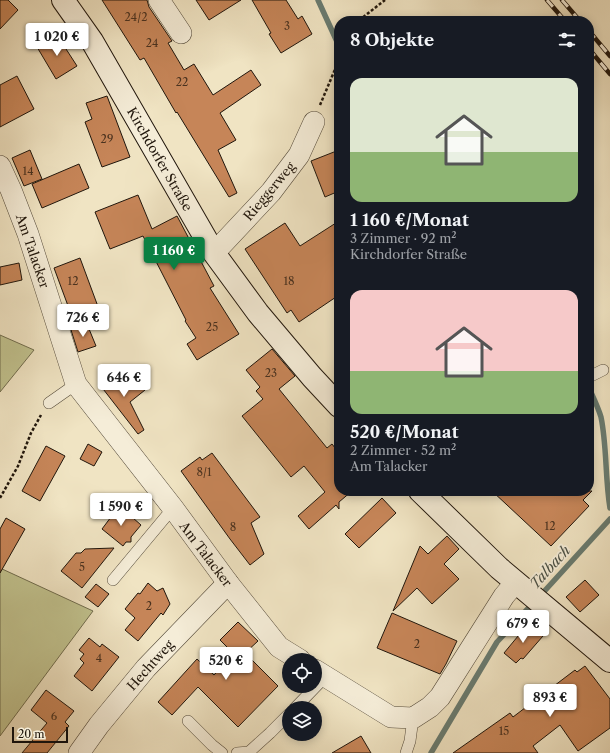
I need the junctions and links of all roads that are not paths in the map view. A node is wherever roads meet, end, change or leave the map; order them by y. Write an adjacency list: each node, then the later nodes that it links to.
1 (63, 0): 6 (main road, Kirchdorfer Straße)
2 (159, 0): 3 (street)
3 (181, 33)
4 (314, 122): 6 (street, Rieggerweg)
5 (0, 166): 7 (street, Am Talacker)
6 (214, 253): 8 (main road, Kirchdorfer Straße)
7 (76, 384): 9 (lane); 11 (street, Am Talacker)
8 (334, 401)
9 (49, 403)
10 (425, 496): 14 (main road)
11 (173, 508): 12 (lane); 13 (street, Am Talacker)
12 (112, 580)
13 (228, 584): 15 (street, Am Talacker); 21 (street, Hechtweg)
14 (531, 595): 16 (main road); 18 (street)
15 (290, 653)
16 (610, 661)
17 (322, 674): 18 (street)
18 (413, 718): 24 (lane)
19 (188, 721): 22 (lane)
20 (282, 721): 23 (lane)
21 (79, 753)
22 (222, 753)
23 (237, 753)
24 (406, 753)

